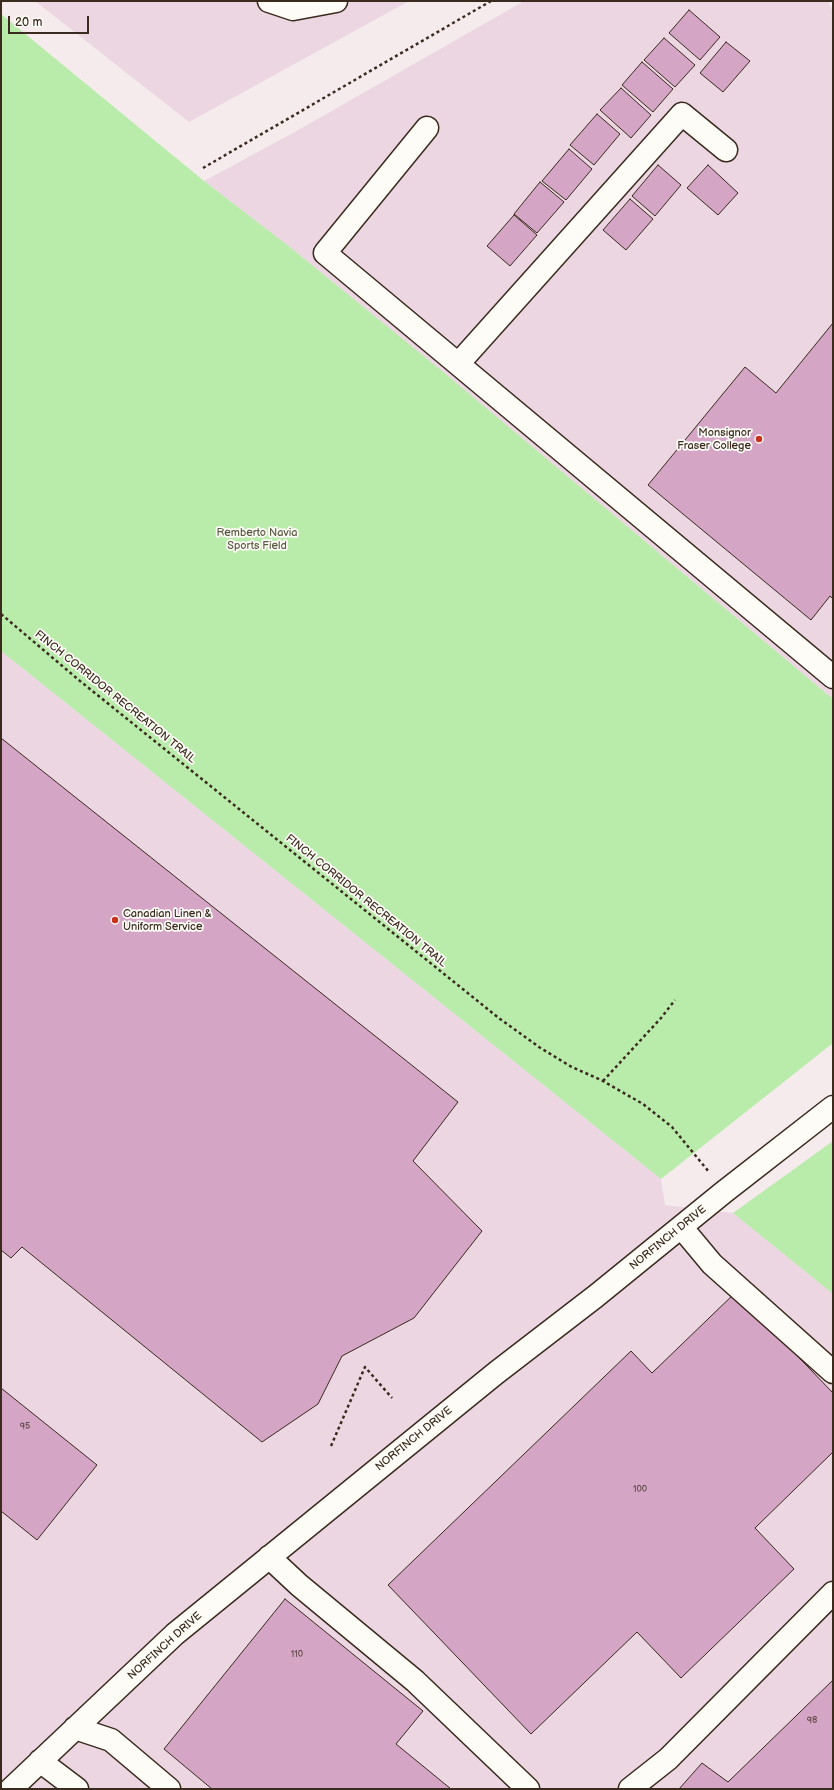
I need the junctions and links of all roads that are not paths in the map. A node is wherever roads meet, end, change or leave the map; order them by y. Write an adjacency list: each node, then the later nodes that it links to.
1 (269, 1): 2 (street)
2 (336, 1)
3 (427, 128): 5 (street)
4 (726, 150): 5 (street)
5 (458, 364): 6 (street)
6 (833, 677)
7 (833, 1108): 8 (street, NORFINCH DRIVE)
8 (682, 1228): 9 (street); 10 (street, NORFINCH DRIVE)
9 (833, 1372)
10 (269, 1557): 12 (street, NORFINCH DRIVE); 17 (street)
11 (833, 1593): 18 (street)
12 (75, 1728): 13 (street, NORFINCH DRIVE); 16 (street)
13 (40, 1762): 14 (street, NORFINCH DRIVE); 15 (street)
14 (11, 1789)
15 (77, 1789)
16 (169, 1789)
17 (528, 1789)
18 (630, 1789)

